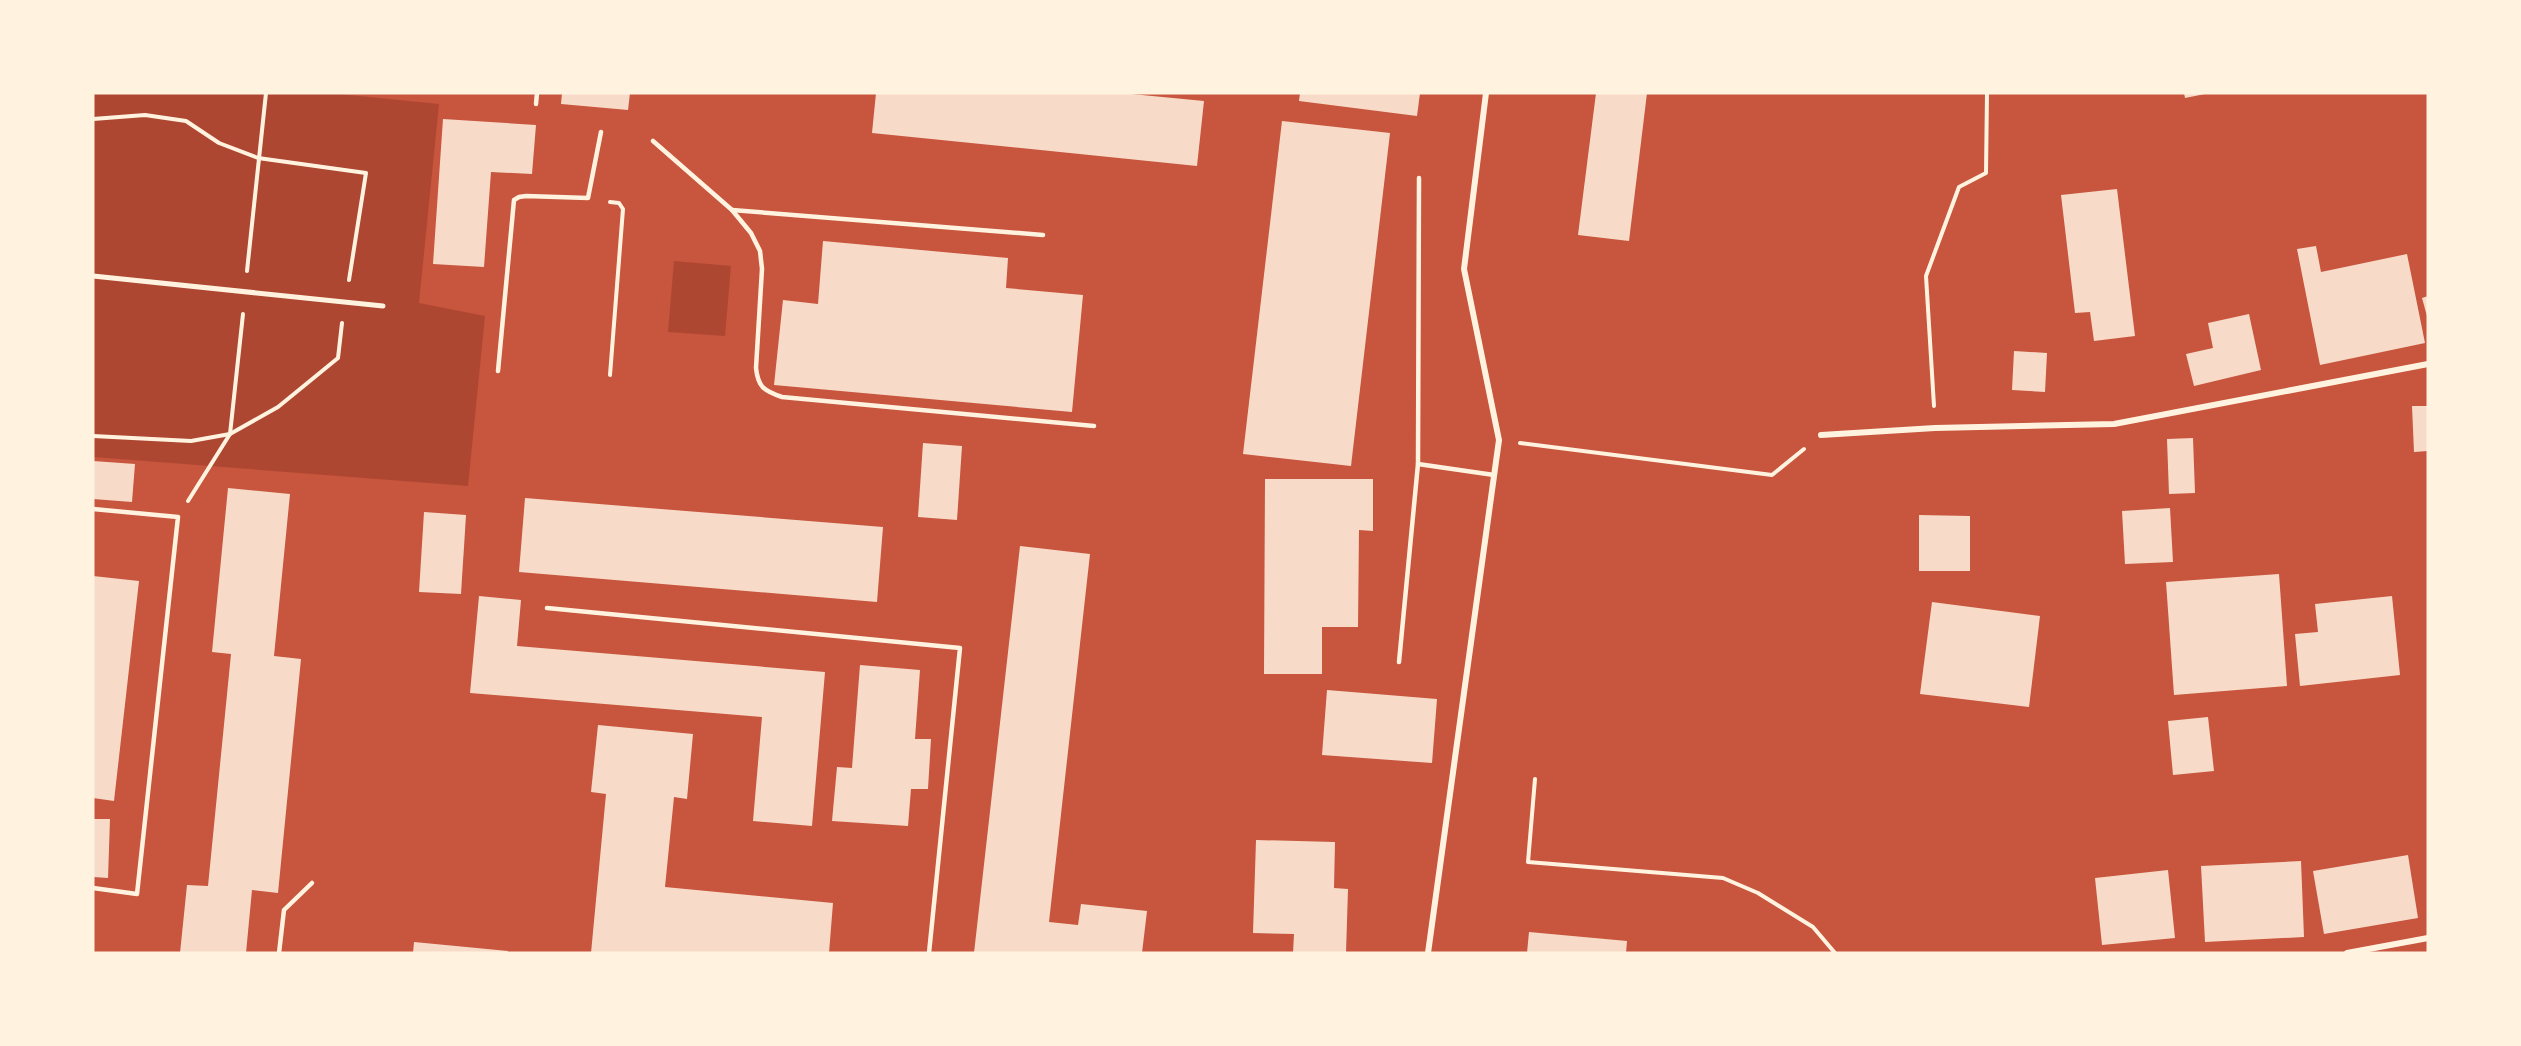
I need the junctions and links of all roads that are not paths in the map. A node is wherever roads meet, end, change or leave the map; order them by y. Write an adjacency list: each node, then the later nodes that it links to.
1 (537, 93): 3 (lane)
2 (1486, 93): 16 (street)
3 (536, 104)
4 (601, 132): 12 (lane)
5 (653, 141): 7 (lane)
6 (1419, 178): 15 (lane)
7 (732, 210): 8 (lane); 13 (lane)
8 (1042, 235)
9 (93, 276): 10 (street)
10 (383, 306)
11 (2428, 364): 14 (street)
12 (498, 371)
13 (1094, 426)
14 (1821, 435)
15 (1418, 464): 16 (lane); 19 (lane)
16 (1494, 475): 25 (street)
17 (93, 509): 21 (lane)
18 (547, 608): 24 (lane)
19 (1399, 662)
20 (312, 883): 23 (lane)
21 (93, 888)
22 (2428, 938): 26 (street)
23 (279, 953)
24 (929, 953)
25 (1428, 953)
26 (2347, 953)

